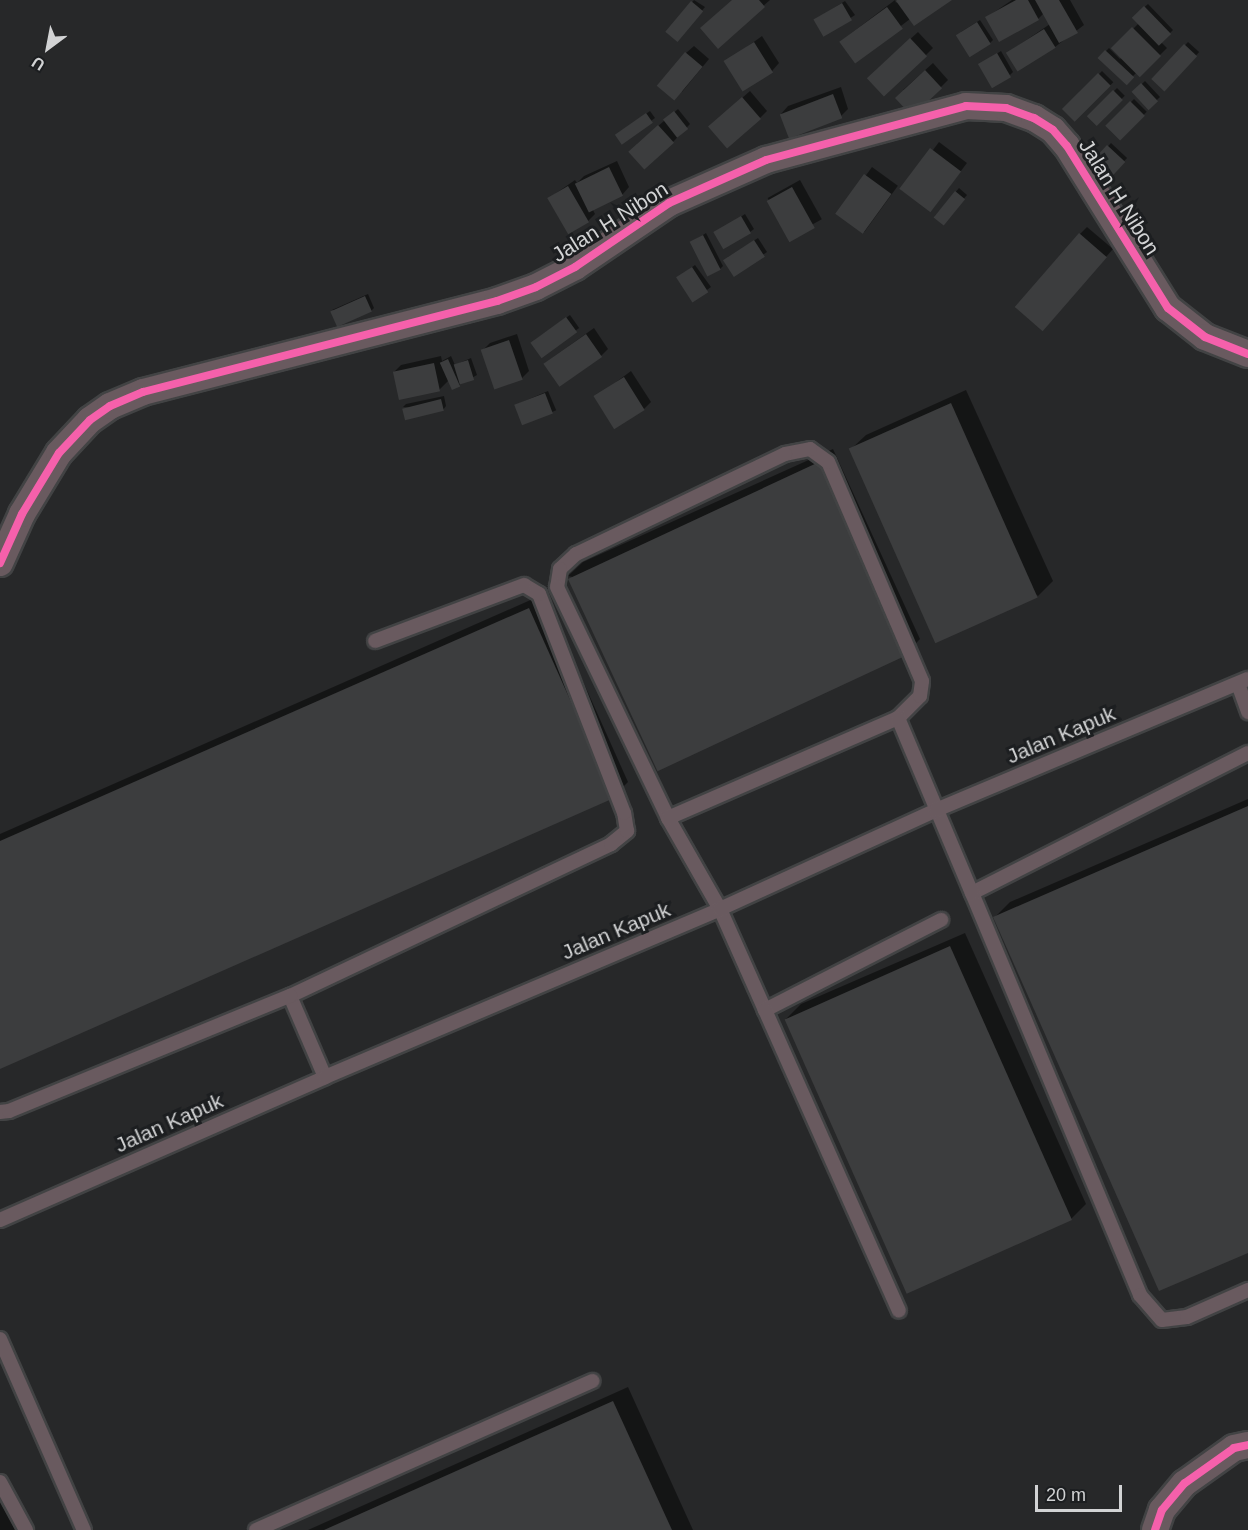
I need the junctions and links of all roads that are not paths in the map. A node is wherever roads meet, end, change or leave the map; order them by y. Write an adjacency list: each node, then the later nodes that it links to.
1 (1248, 354): 2 (street, Jalan H Nibon)
2 (0, 563)
3 (375, 641): 13 (lane)
4 (1243, 682): 5 (lane); 8 (lane, Jalan Kapuk)
5 (1248, 712)
6 (898, 718): 8 (lane); 9 (lane); 9 (lane)
7 (1248, 753): 10 (lane)
8 (936, 810): 10 (lane); 11 (lane, Jalan Kapuk)
9 (668, 818): 11 (lane)
10 (972, 893): 18 (lane)
11 (720, 909): 14 (lane); 15 (lane, Jalan Kapuk)
12 (941, 920): 14 (lane)
13 (290, 996): 15 (lane); 16 (lane)
14 (765, 1010): 19 (lane)
15 (325, 1077): 17 (lane, Jalan Kapuk)
16 (0, 1112)
17 (0, 1220)
18 (1248, 1290)
19 (899, 1311)
20 (0, 1339): 25 (lane)
21 (592, 1381): 26 (lane)
22 (1248, 1445): 27 (street)
23 (0, 1482): 24 (lane)
24 (26, 1530)
25 (84, 1530)
26 (256, 1530)
27 (1155, 1530)

